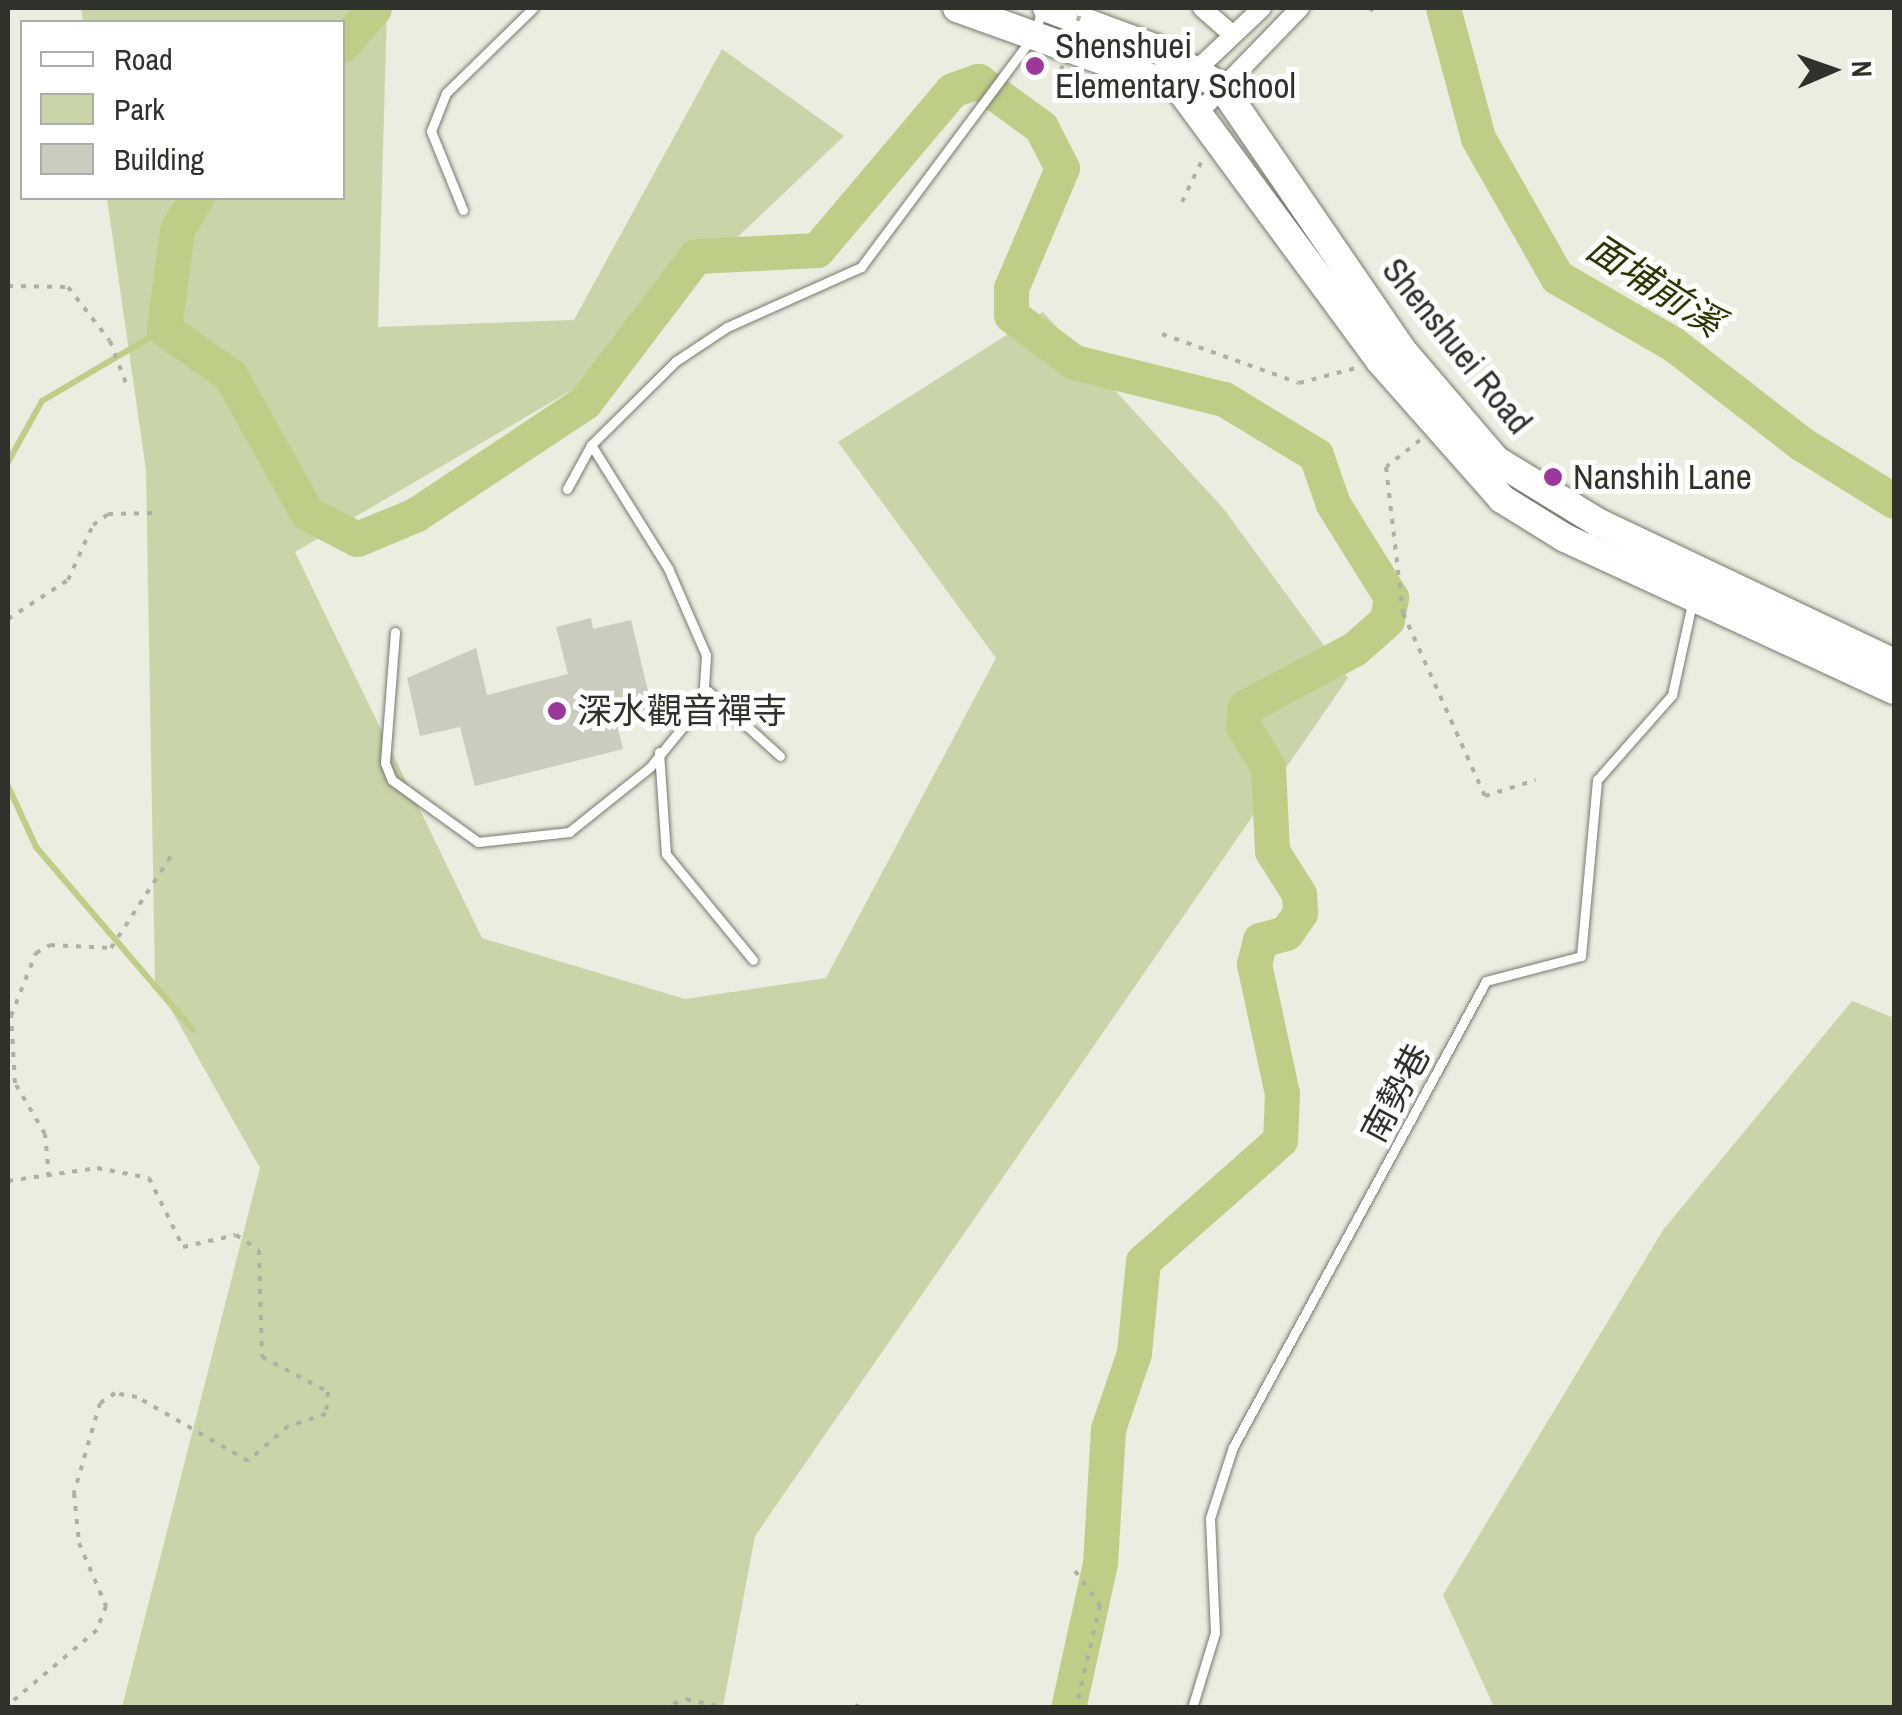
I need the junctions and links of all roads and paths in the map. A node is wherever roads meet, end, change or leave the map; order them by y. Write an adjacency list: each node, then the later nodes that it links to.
1 (533, 8): 16 (lane)
2 (957, 8): 9 (main road)
3 (1082, 8): 9 (path, bridge)
4 (1202, 8): 10 (street)
5 (1262, 8): 10 (street)
6 (1300, 8): 12 (street)
7 (1369, 8): 8 (path)
8 (1379, 14)
9 (1042, 26): 11 (main road); 22 (lane)
10 (1240, 29): 11 (street)
11 (1189, 78): 12 (main road, Shenshuei Road); 13 (main road, Shenshuei Road)
12 (1222, 87): 13 (street); 25 (main road, Shenshuei Road)
13 (1202, 109): 14 (main road, Shenshuei Road)
14 (1222, 136): 15 (path); 19 (main road, Shenshuei Road)
15 (1182, 202)
16 (462, 210)
17 (8, 286): 20 (path)
18 (1162, 334): 19 (path)
19 (1380, 361): 21 (main road, Shenshuei Road)
20 (127, 386)
21 (1435, 428): 25 (main road, Shenshuei Road); 33 (path)
22 (592, 445): 23 (lane); 30 (lane)
23 (567, 489)
24 (155, 513): 26 (path)
25 (1698, 584): 28 (main road, Shenshuei Road); 29 (main road, Shenshuei Road); 45 (lane, 南勢巷)
26 (8, 618)
27 (395, 632): 31 (lane)
28 (1894, 663)
29 (1894, 690)
30 (708, 691): 31 (lane); 32 (lane)
31 (659, 749): 35 (lane)
32 (780, 756)
33 (1536, 780)
34 (172, 854): 36 (path)
35 (753, 960)
36 (49, 1177): 37 (path); 40 (path)
37 (8, 1180)
38 (1075, 1571): 44 (path)
39 (861, 1700): 43 (path)
40 (8, 1705)
41 (661, 1708): 42 (path)
42 (724, 1708)
43 (855, 1708)
44 (1076, 1708)
45 (1192, 1708)

